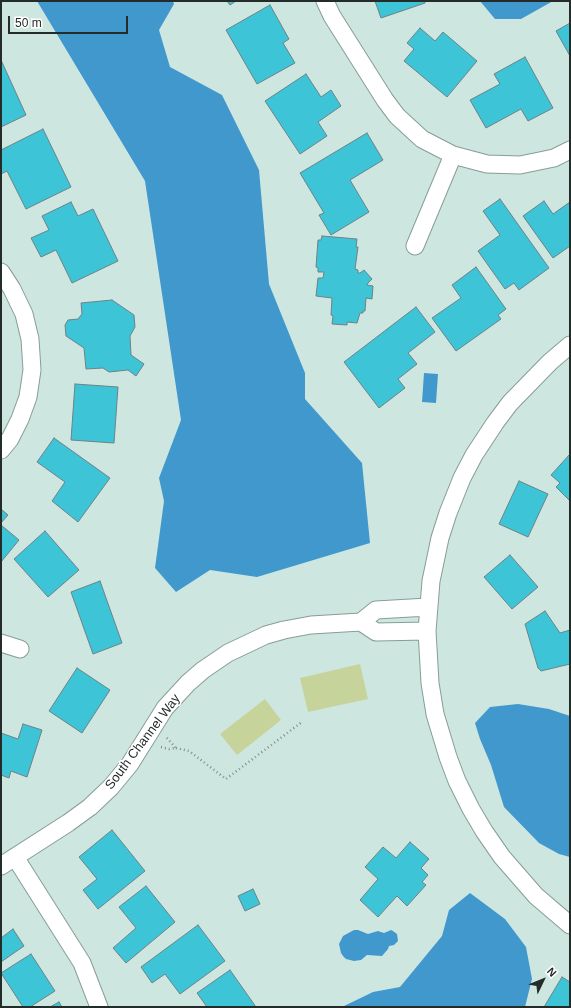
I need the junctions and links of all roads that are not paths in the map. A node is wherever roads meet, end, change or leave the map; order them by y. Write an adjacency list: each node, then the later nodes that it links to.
1 (325, 1): 3 (street)
2 (570, 150): 3 (street)
3 (453, 155): 4 (street)
4 (415, 246)
5 (1, 272): 7 (street)
6 (570, 345): 8 (street)
7 (1, 450)
8 (428, 607): 9 (street); 10 (street)
9 (361, 622): 10 (street); 13 (street, South Channel Way)
10 (427, 631): 14 (street)
11 (1, 643): 12 (street)
12 (20, 649)
13 (8, 861): 15 (street)
14 (570, 925)
15 (99, 1007)

